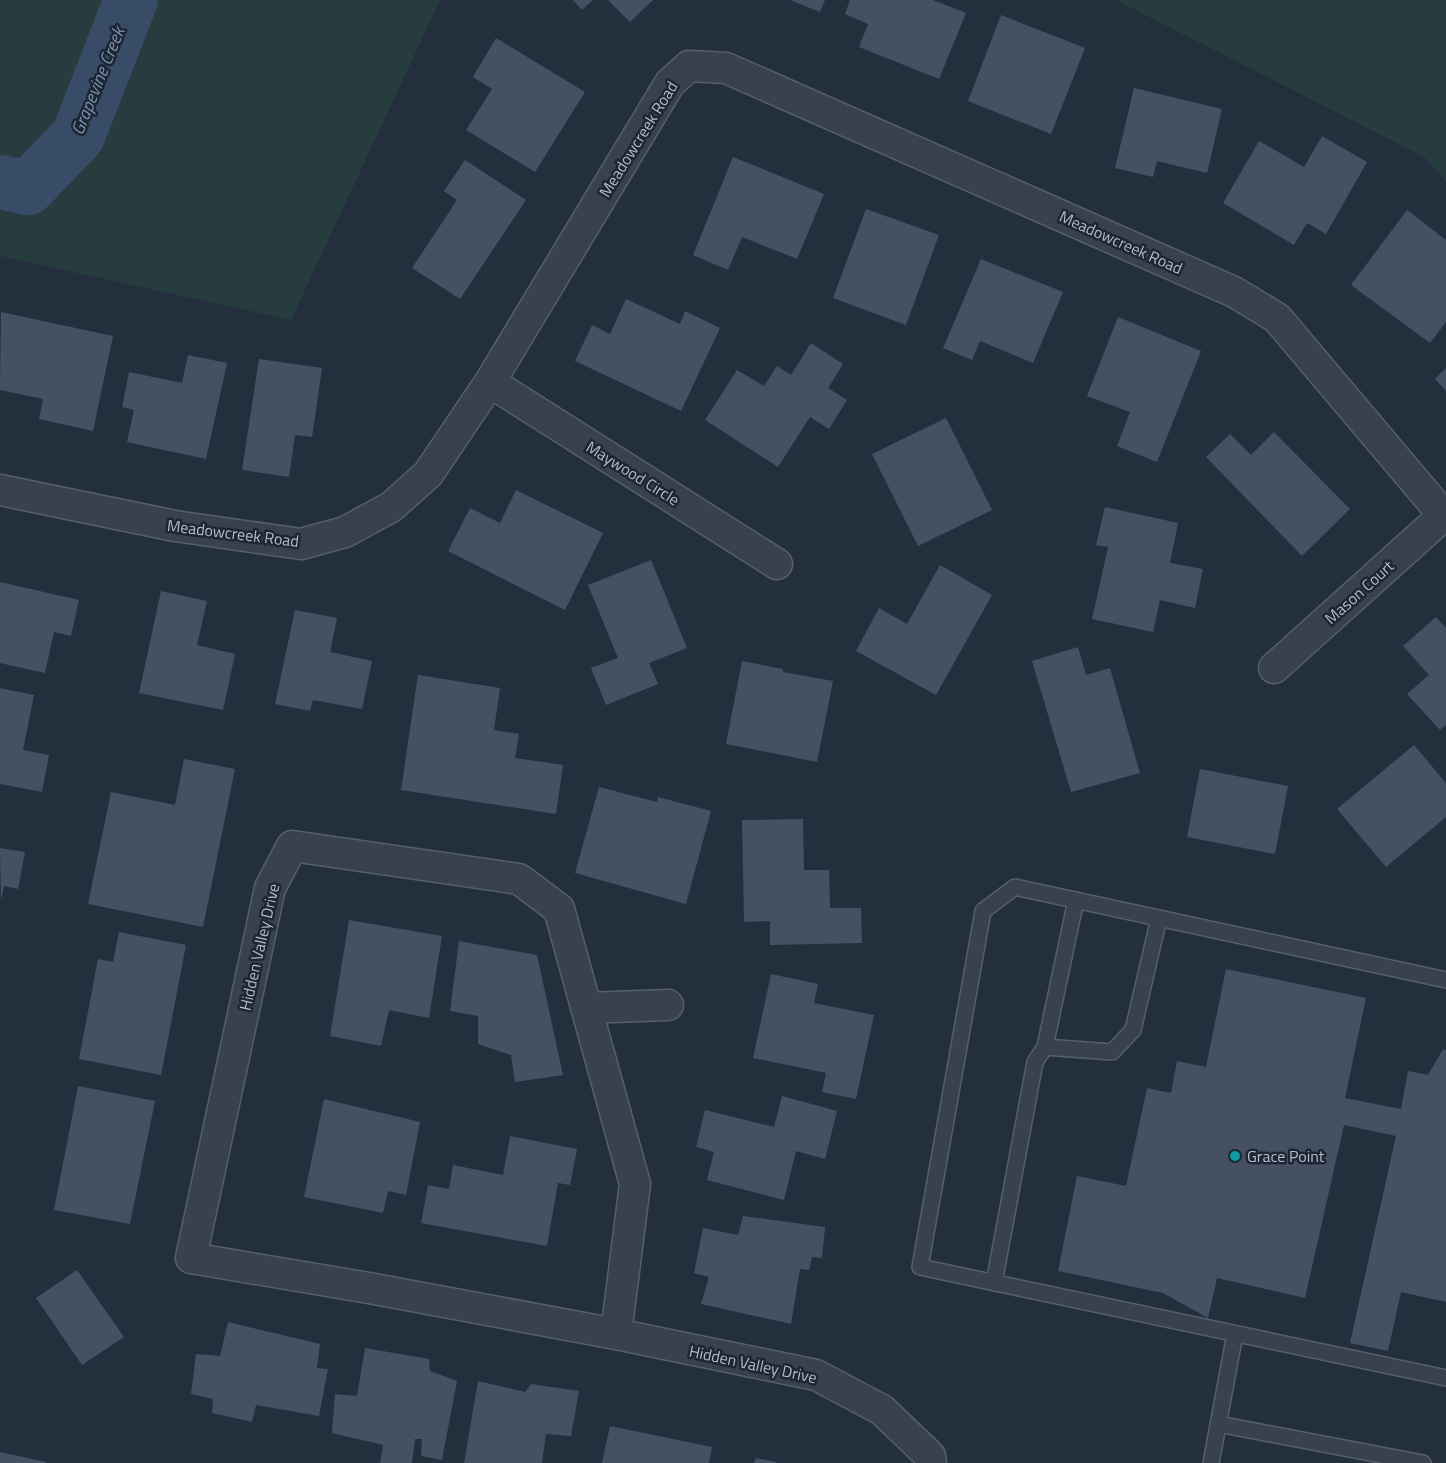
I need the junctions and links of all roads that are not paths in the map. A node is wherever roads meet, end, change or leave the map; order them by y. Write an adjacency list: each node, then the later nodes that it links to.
1 (490, 382): 2 (street, Meadowcreek Road); 3 (street, Meadowcreek Road); 4 (street, Maywood Circle)
2 (0, 490)
3 (1445, 517): 5 (street, Mason Court)
4 (777, 564)
5 (1274, 668)
6 (1076, 900): 7 (lane); 11 (lane); 12 (lane)
7 (1159, 918): 8 (lane); 11 (lane)
8 (1446, 980)
9 (668, 1005): 10 (street)
10 (586, 1008): 13 (street, Hidden Valley Drive); 13 (street, Hidden Valley Drive)
11 (1045, 1047): 12 (lane)
12 (994, 1283): 14 (lane)
13 (616, 1334): 17 (street, Hidden Valley Drive)
14 (1235, 1334): 15 (lane); 16 (lane)
15 (1446, 1378)
16 (1218, 1424): 18 (lane); 19 (lane)
17 (932, 1463)
18 (1211, 1463)
19 (1424, 1463)

